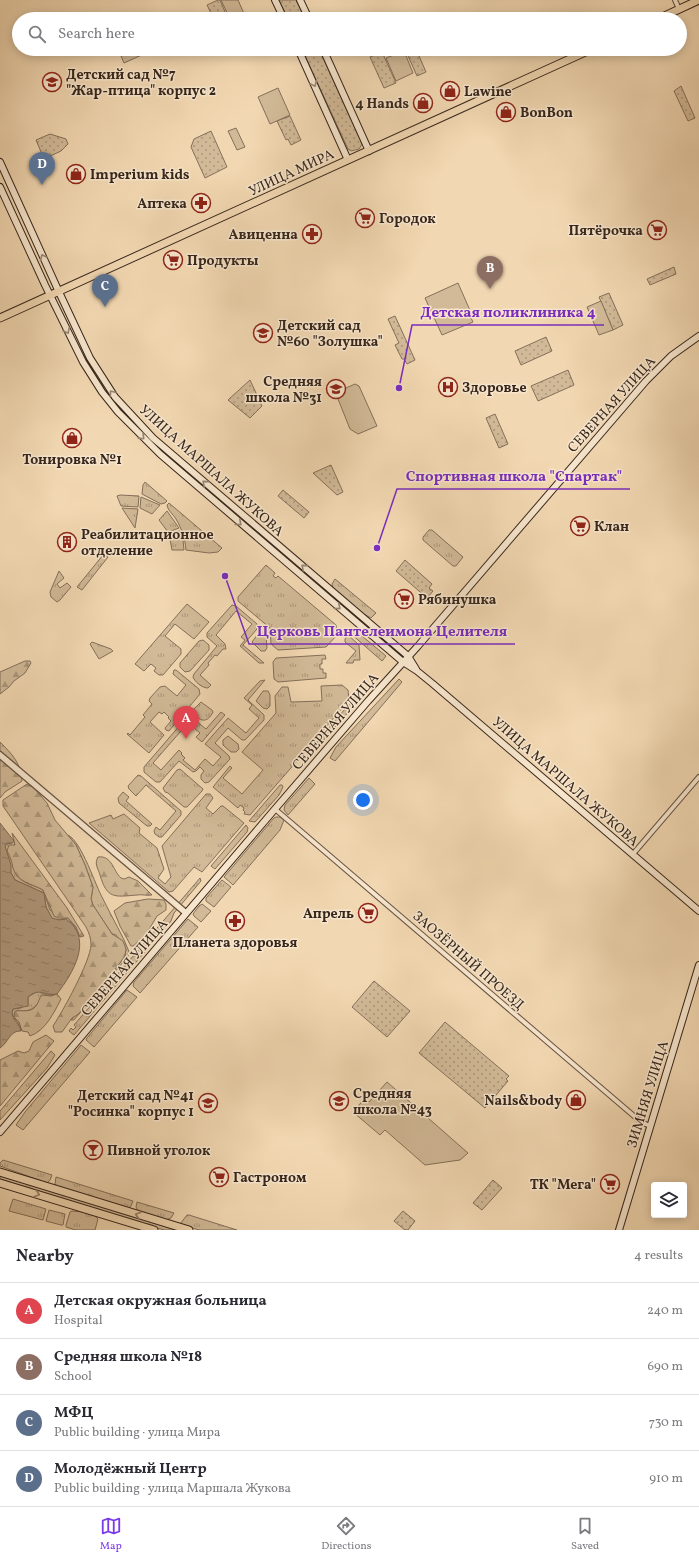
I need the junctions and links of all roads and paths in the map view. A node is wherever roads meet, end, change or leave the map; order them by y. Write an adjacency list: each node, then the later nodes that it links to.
1 (275, 0): 6 (main road)
2 (300, 0): 7 (main road)
3 (675, 0): 5 (street)
4 (699, 0): 5 (main road)
5 (679, 9): 8 (main road)
6 (281, 12)
7 (306, 12)
8 (673, 12)
9 (301, 56): 13 (main road, one-way to 13)
10 (325, 56): 12 (main road)
11 (577, 56): 12 (main road, УЛИЦА МИРА)
12 (369, 151): 13 (main road, УЛИЦА МИРА)
13 (348, 160): 18 (main road, УЛИЦА МИРА)
14 (0, 162): 15 (main road, УЛИЦА МАРШАЛА ЖУКОВА)
15 (7, 177): 16 (main road); 18 (main road, УЛИЦА МАРШАЛА ЖУКОВА, one-way to 15)
16 (0, 180)
17 (0, 187): 19 (main road, УЛИЦА МАРШАЛА ЖУКОВА)
18 (58, 292): 19 (main road, УЛИЦА МИРА); 22 (main road, УЛИЦА МАРШАЛА ЖУКОВА)
19 (50, 296): 20 (main road, УЛИЦА МИРА); 23 (main road, УЛИЦА МАРШАЛА ЖУКОВА, one-way to 23)
20 (0, 318)
21 (699, 336): 26 (main road, СЕВЕРНАЯ УЛИЦА)
22 (90, 358): 23 (main road); 24 (main road, УЛИЦА МАРШАЛА ЖУКОВА, one-way to 22)
23 (83, 362): 25 (main road, УЛИЦА МАРШАЛА ЖУКОВА, one-way to 25)
24 (373, 627): 25 (main road); 26 (main road, УЛИЦА МАРШАЛА ЖУКОВА)
25 (368, 633): 27 (main road, УЛИЦА МАРШАЛА ЖУКОВА)
26 (408, 656): 27 (main road, СЕВЕРНАЯ УЛИЦА); 28 (main road, УЛИЦА МАРШАЛА ЖУКОВА)
27 (403, 662): 28 (main road, УЛИЦА МАРШАЛА ЖУКОВА); 31 (main road, СЕВЕРНАЯ УЛИЦА)
28 (417, 671): 32 (main road, УЛИЦА МАРШАЛА ЖУКОВА)
29 (0, 755): 34 (street)
30 (699, 777): 32 (street)
31 (275, 809): 34 (main road, СЕВЕРНАЯ УЛИЦА); 36 (street, ЗАОЗЁРНЫЙ ПРОЕЗД)
32 (633, 854): 33 (main road, УЛИЦА МАРШАЛА ЖУКОВА)
33 (699, 911)
34 (186, 913): 37 (main road, СЕВЕРНАЯ УЛИЦА)
35 (699, 965): 36 (main road, ЗИМНЯЯ УЛИЦА)
36 (650, 1126): 42 (main road, ЗИМНЯЯ УЛИЦА)
37 (0, 1132)
38 (0, 1172): 41 (main road, one-way to 38)
39 (0, 1183): 40 (main road, one-way to 40)
40 (154, 1230)
41 (189, 1230)
42 (619, 1230)

